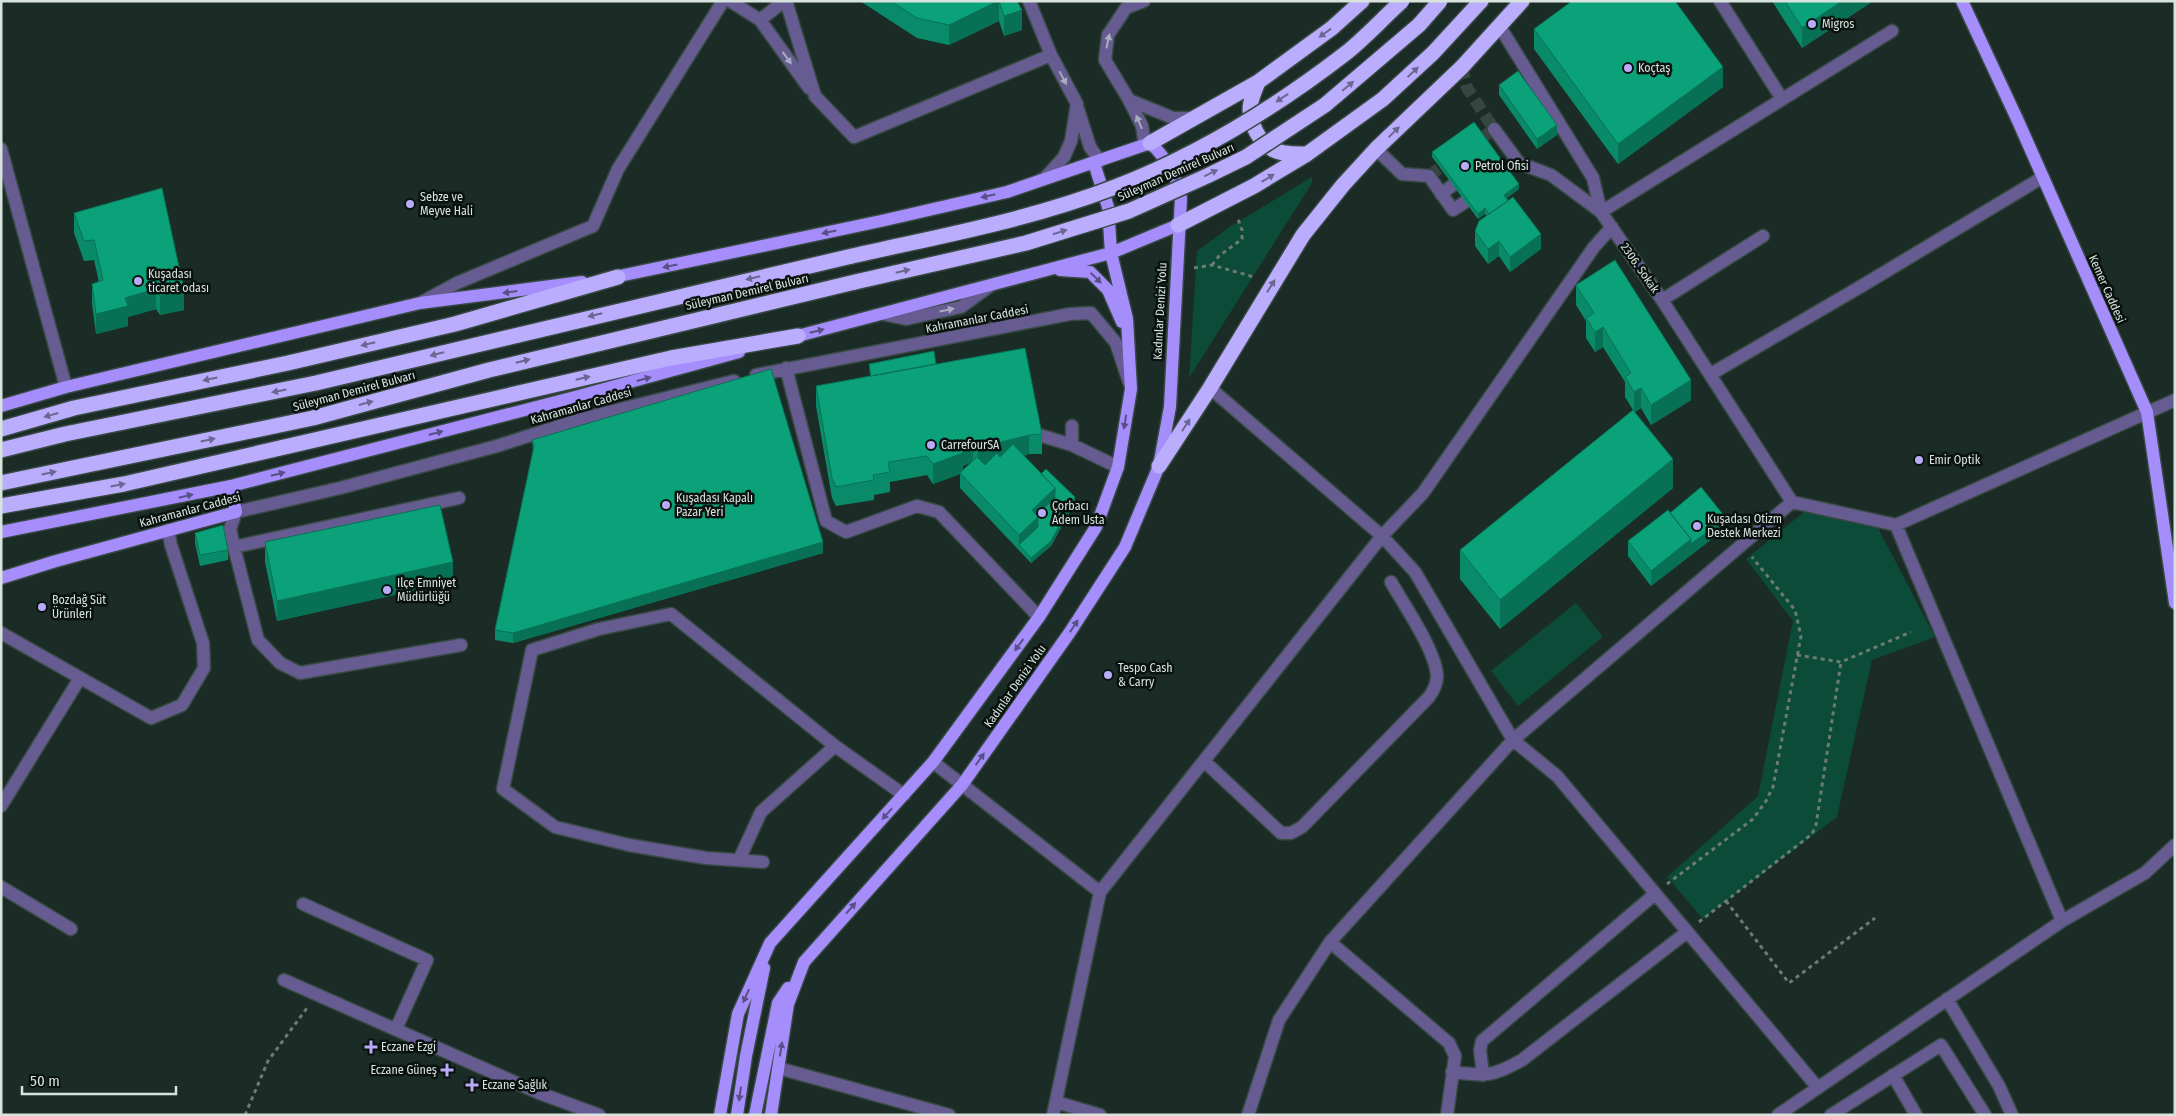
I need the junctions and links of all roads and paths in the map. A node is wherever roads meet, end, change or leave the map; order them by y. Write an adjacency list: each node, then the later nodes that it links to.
1 (723, 1): 50 (street)
2 (730, 1): 13 (street)
3 (785, 1): 13 (street); 18 (street)
4 (1029, 1): 16 (street)
5 (1144, 1): 20 (street, one-way to 5)
6 (1362, 1): 17 (highway, one-way to 17)
7 (1402, 1): 65 (highway, Süleyman Demirel Bulvarı, one-way to 65, bridge)
8 (1440, 1): 68 (highway, Süleyman Demirel Bulvarı, one-way to 8, bridge)
9 (1481, 1): 28 (highway, one-way to 9)
10 (1522, 1): 14 (highway)
11 (1720, 1): 19 (street)
12 (1962, 1): 33 (main road, Kemer Caddesi)
13 (760, 20): 18 (street, one-way to 18)
14 (1500, 27): 27 (highway, one-way to 14); 38 (street, 2306. Sokak)
15 (1892, 31): 19 (street)
16 (1051, 55): 18 (street); 21 (street, one-way to 21)
17 (1258, 82): 22 (highway); 28 (highway)
18 (815, 96)
19 (1782, 99): 38 (street)
20 (1129, 100): 22 (street); 24 (street, one-way to 20)
21 (1077, 104): 30 (street); 35 (street)
22 (1196, 118): 24 (highway)
23 (1494, 129): 25 (street)
24 (1148, 144): 30 (main road); 40 (main road, Kadınlar Denizi Yolu)
25 (1507, 146): 29 (street); 31 (street)
26 (1, 148): 55 (street)
27 (1376, 149): 36 (street); 56 (highway, one-way to 27)
28 (1307, 154): 40 (highway, one-way to 28)
29 (1494, 155)
30 (1097, 162): 35 (main road); 43 (main road, Kadınlar Denizi Yolu)
31 (1520, 163): 32 (street); 38 (street)
32 (1507, 172)
33 (2043, 177): 54 (street); 60 (main road, Kemer Caddesi)
34 (1453, 185): 36 (street)
35 (1007, 192): 47 (main road, one-way to 47)
36 (1441, 194): 37 (street)
37 (1465, 202)
38 (1601, 212): 41 (street, 2306. Sokak)
39 (1237, 216): 44 (path)
40 (1178, 226): 43 (main road); 66 (main road, Kadınlar Denizi Yolu)
41 (1612, 227): 49 (street, 2306. Sokak); 77 (street)
42 (1763, 236): 49 (street)
43 (1111, 253): 46 (main road); 52 (main road, Kadınlar Denizi Yolu)
44 (1212, 265): 45 (path); 48 (path)
45 (1194, 268)
46 (1050, 270): 51 (main road, one-way to 46); 52 (main road, one-way to 52)
47 (618, 277): 50 (main road, one-way to 50); 62 (highway, one-way to 62)
48 (1254, 278)
49 (1662, 300): 54 (street, 2306. Sokak)
50 (420, 304): 55 (main road)
51 (798, 336): 69 (main road, one-way to 51); 72 (highway, one-way to 51)
52 (1128, 336): 57 (main road, Kadınlar Denizi Yolu)
53 (786, 368): 57 (street, Kahramanlar Caddesi); 73 (street, Kahramanlar Caddesi); 83 (street)
54 (1711, 374): 71 (street, 2306. Sokak)
55 (66, 386): 59 (main road)
56 (1210, 388): 66 (highway, one-way to 56); 77 (street)
57 (1131, 389): 67 (main road, Kadınlar Denizi Yolu, one-way to 67)
58 (2175, 400): 60 (street)
59 (1, 406)
60 (2147, 412): 74 (street); 82 (main road, Kemer Caddesi)
61 (1072, 426): 64 (street)
62 (1, 429)
63 (1039, 436): 64 (street)
64 (1072, 445): 67 (street)
65 (1, 450)
66 (1160, 466): 94 (main road, Kadınlar Denizi Yolu, one-way to 66)
67 (1118, 467): 83 (main road, Kadınlar Denizi Yolu)
68 (1, 483)
69 (231, 486): 73 (main road); 76 (main road, one-way to 69)
70 (458, 498): 79 (street)
71 (1792, 502): 74 (street); 78 (street)
72 (1, 506)
73 (236, 512): 75 (main road, Kahramanlar Caddesi); 79 (street)
74 (1896, 525): 106 (street)
75 (168, 530): 80 (main road, Kahramanlar Caddesi); 89 (street)
76 (1, 532)
77 (1382, 536): 90 (street); 92 (street)
78 (1742, 546): 87 (path); 90 (street)
79 (234, 547): 86 (street)
80 (1, 578)
81 (1391, 582): 92 (street)
82 (2175, 603)
83 (1039, 617): 93 (main road, Kadınlar Denizi Yolu, one-way to 93)
84 (1912, 632): 88 (path)
85 (1, 633): 89 (street)
86 (461, 646)
87 (1797, 655): 88 (path); 102 (path)
88 (1841, 662): 103 (path)
89 (80, 678): 96 (street)
90 (1513, 740): 102 (street); 109 (street)
91 (835, 746): 95 (street); 98 (street); 98 (street)
92 (1204, 761): 101 (street)
93 (933, 762): 94 (street); 95 (main road, Kadınlar Denizi Yolu)
94 (962, 785): 101 (street); 111 (main road, Kadınlar Denizi Yolu, one-way to 94)
95 (904, 795): 110 (main road, Kadınlar Denizi Yolu, one-way to 110)
96 (1, 806)
97 (2175, 845): 106 (street)
98 (739, 860): 99 (street)
99 (762, 862)
100 (1, 887): 107 (street)
101 (1100, 892): 121 (street)
102 (1655, 894): 108 (street); 118 (street)
103 (1726, 901): 105 (path); 108 (path)
104 (303, 904): 115 (street)
105 (1875, 918)
106 (2062, 921): 114 (street)
107 (71, 929)
108 (1687, 932): 118 (street); 120 (street)
109 (1330, 942): 117 (street); 131 (street)
110 (770, 943): 124 (main road, Kadınlar Denizi Yolu, one-way to 124); 125 (main road, one-way to 125)
111 (804, 962): 116 (main road, Kadınlar Denizi Yolu, one-way to 111); 126 (main road)
112 (284, 980): 113 (street)
113 (317, 995): 115 (street); 122 (path)
114 (1947, 998): 120 (street); 137 (street)
115 (396, 1030): 123 (street)
116 (778, 1068): 127 (main road, Kadınlar Denizi Yolu); 128 (street)
117 (1452, 1072): 118 (street); 132 (street)
118 (1483, 1075)
119 (1893, 1075): 134 (street); 135 (street); 136 (street)
120 (1818, 1088): 133 (street)
121 (1056, 1102): 129 (street); 130 (street)
122 (245, 1115)
123 (599, 1115)
124 (720, 1115)
125 (737, 1115)
126 (755, 1115)
127 (771, 1115)
128 (950, 1115)
129 (1053, 1115)
130 (1100, 1115)
131 (1248, 1115)
132 (1447, 1115)
133 (1778, 1115)
134 (1831, 1115)
135 (1916, 1115)
136 (1985, 1115)
137 (2012, 1115)

